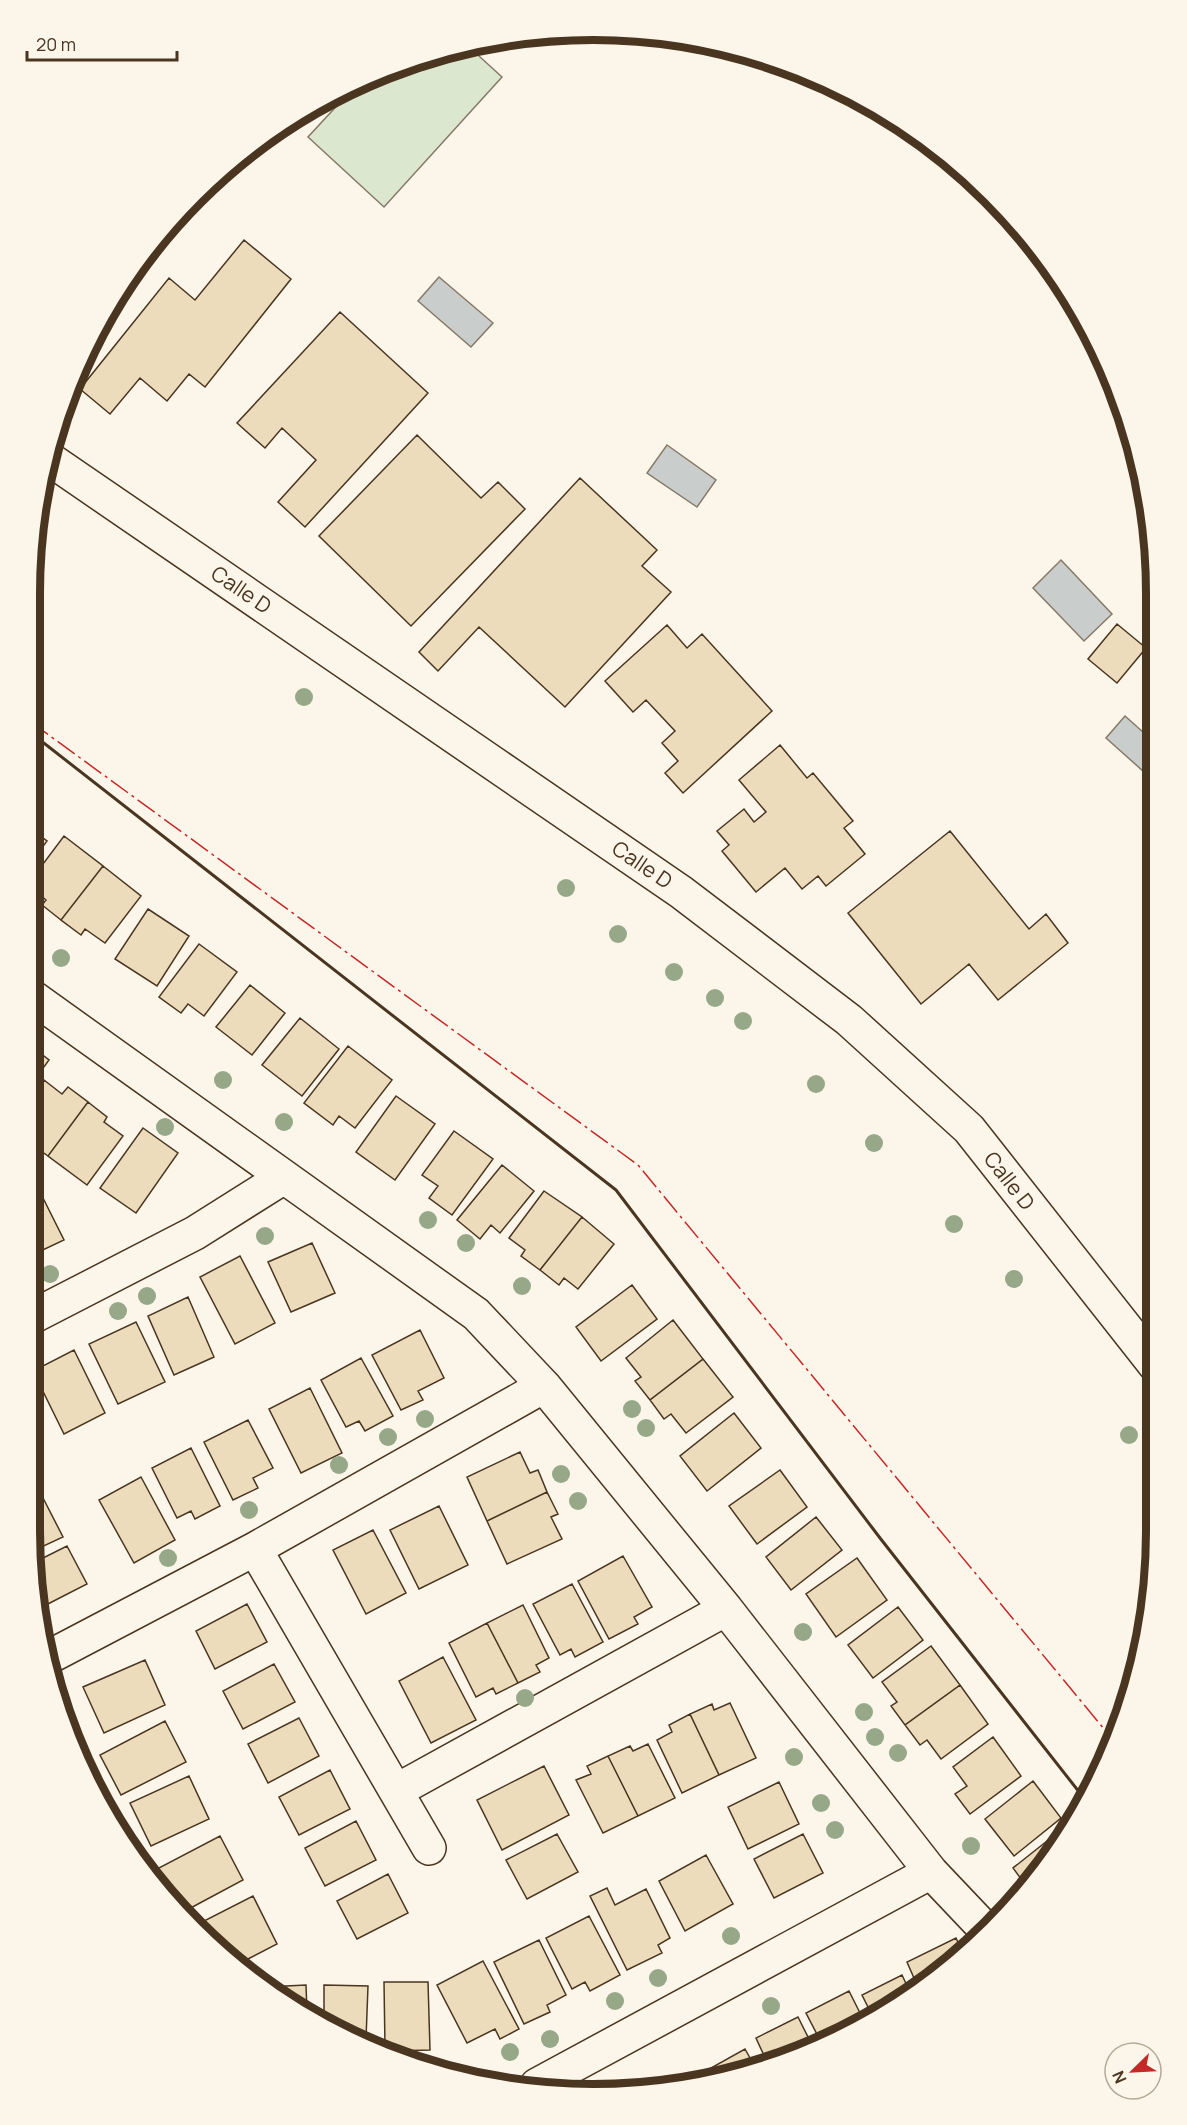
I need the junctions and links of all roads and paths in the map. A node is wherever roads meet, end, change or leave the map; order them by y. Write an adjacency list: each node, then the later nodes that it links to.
1 (56, 463): 5 (street, Calle D)
2 (40, 1002): 3 (street)
3 (284, 1177): 4 (street); 6 (street)
4 (40, 1313)
5 (1146, 1354)
6 (544, 1386): 7 (street); 8 (street)
7 (255, 1549): 9 (street); 10 (street)
8 (726, 1609): 10 (street); 12 (street)
9 (54, 1654)
10 (396, 1791): 11 (street)
11 (429, 1848)
12 (932, 1872): 13 (street); 14 (street)
13 (982, 1926)
14 (543, 2082)

